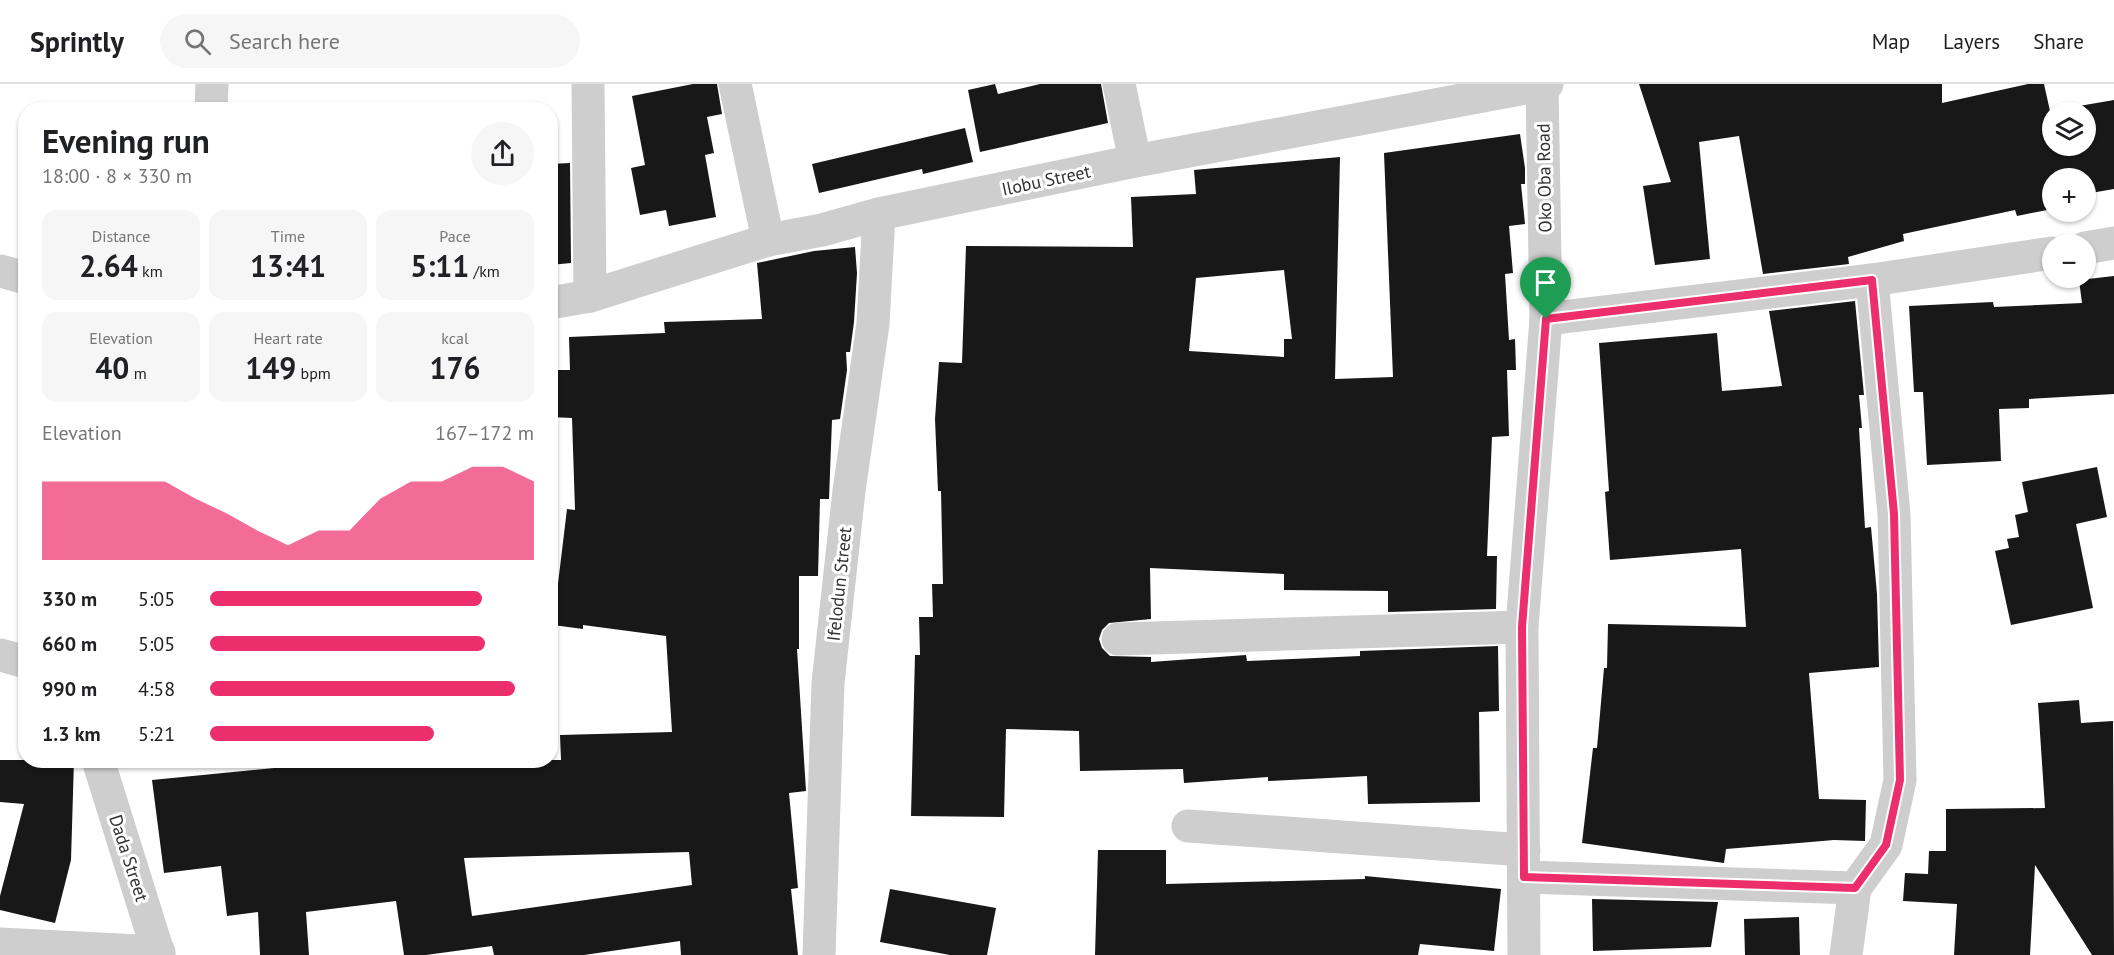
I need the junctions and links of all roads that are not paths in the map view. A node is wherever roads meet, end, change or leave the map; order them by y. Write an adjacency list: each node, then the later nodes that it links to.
1 (212, 84): 6 (street)
2 (588, 84): 16 (street)
3 (735, 84): 9 (street)
4 (1119, 84): 7 (street)
5 (1544, 85): 7 (street, Ilobu Street); 18 (street, Oko Oba Road)
6 (211, 102)
7 (1135, 161): 8 (street, Ilobu Street)
8 (879, 214): 9 (street, Ilobu Street); 29 (street, Ifelodun Street)
9 (768, 240): 16 (street, Ilobu Street)
10 (2114, 243): 11 (street)
11 (2096, 246)
12 (2042, 254): 15 (street)
13 (0, 270): 14 (street)
14 (18, 276)
15 (1872, 280): 18 (street); 26 (street)
16 (590, 296): 17 (street, Ilobu Street)
17 (558, 302)
18 (1546, 319): 19 (street, Oko Oba Road)
19 (1522, 627): 20 (street); 25 (street, Oko Oba Road)
20 (1118, 639)
21 (0, 655): 22 (street)
22 (18, 660)
23 (101, 768): 28 (street, Dada Street)
24 (1188, 826): 25 (street)
25 (1524, 864): 26 (street); 30 (street, Oko Oba Road)
26 (1855, 888): 31 (street)
27 (0, 944): 28 (street)
28 (159, 954)
29 (819, 955)
30 (1524, 955)
31 (1846, 955)

